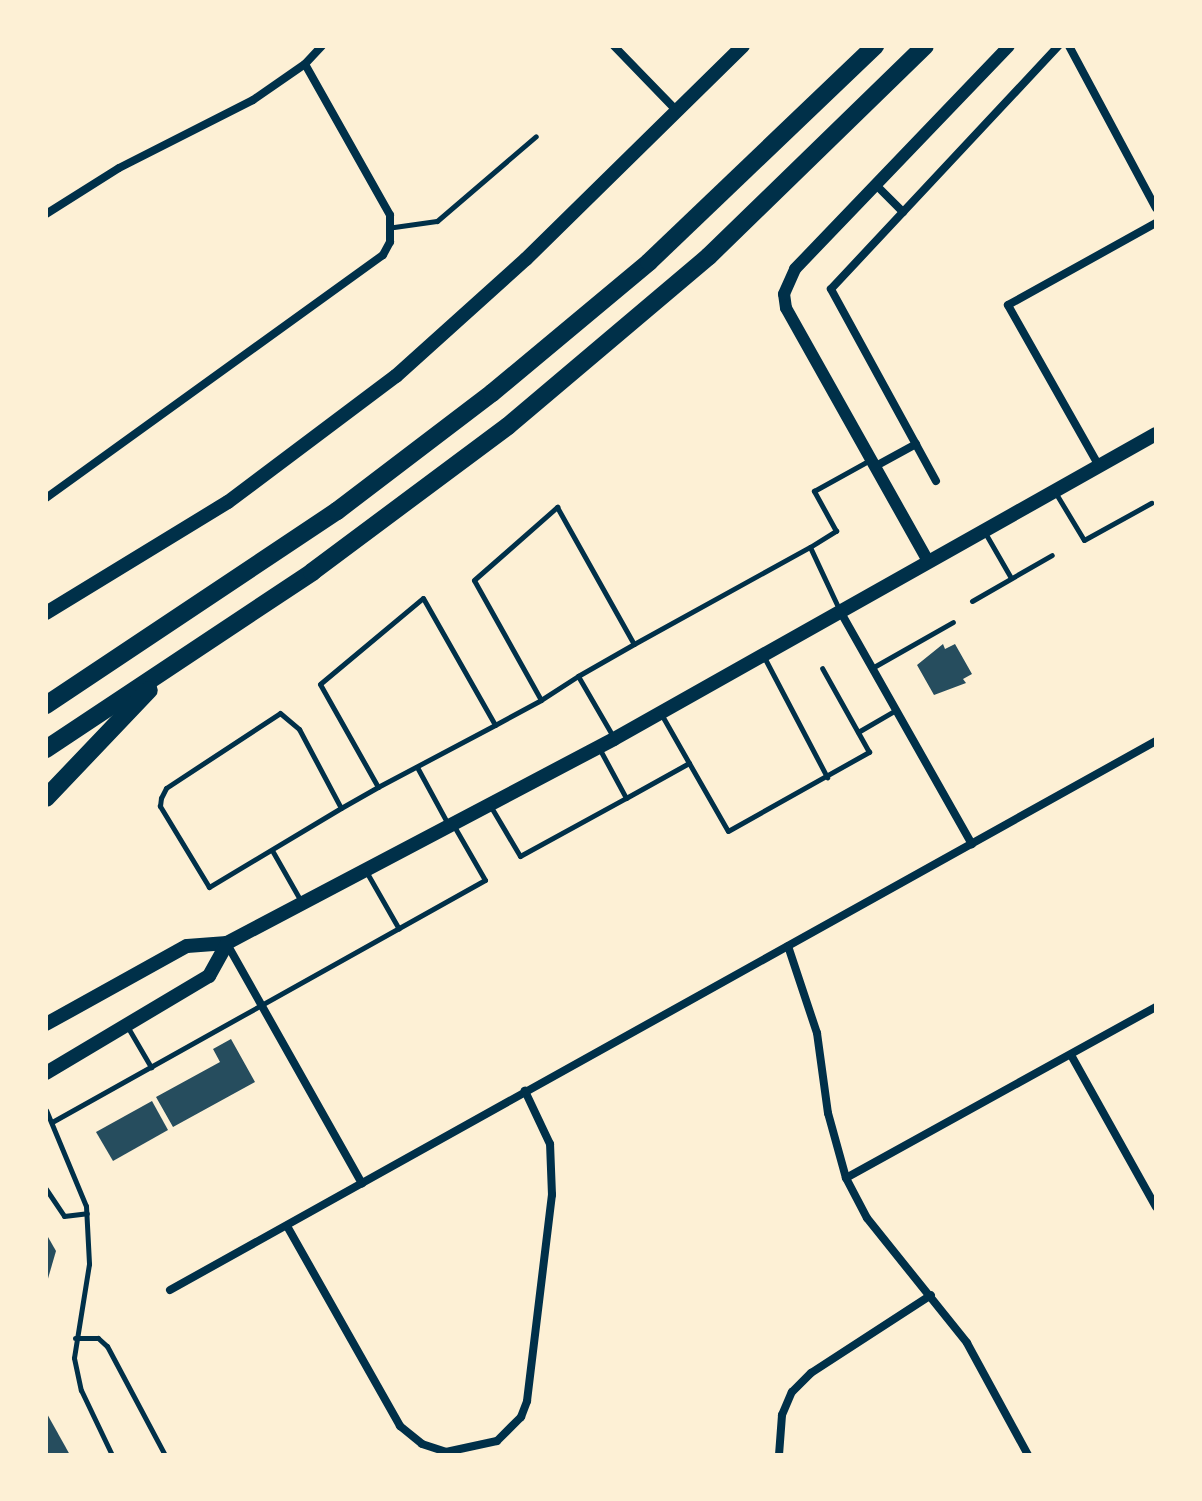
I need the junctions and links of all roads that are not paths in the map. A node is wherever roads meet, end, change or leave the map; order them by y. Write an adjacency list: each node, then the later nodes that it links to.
1 (322, 46): 9 (street)
2 (614, 46): 10 (street)
3 (743, 46): 10 (main road)
4 (875, 46): 42 (highway)
5 (925, 46): 37 (highway)
6 (1009, 46): 12 (street)
7 (1058, 46): 14 (street)
8 (1069, 46): 13 (street)
9 (305, 64): 15 (street); 17 (street)
10 (677, 111): 33 (main road)
11 (536, 136): 17 (lane)
12 (877, 186): 14 (street); 20 (street)
13 (1156, 208)
14 (903, 212): 19 (street)
15 (46, 214)
16 (1156, 223): 21 (street)
17 (394, 227): 24 (street)
18 (1156, 434): 21 (main road)
19 (916, 444): 20 (street); 22 (street)
20 (872, 463): 27 (lane); 29 (street)
21 (1099, 466): 23 (main road)
22 (936, 481)
23 (1055, 491): 25 (lane); 26 (main road)
24 (46, 498)
25 (1151, 503)
26 (984, 530): 29 (main road); 30 (lane)
27 (810, 547): 32 (lane); 35 (lane)
28 (1052, 555): 30 (lane)
29 (928, 561): 32 (main road)
30 (1011, 578): 31 (lane)
31 (972, 601)
32 (840, 610): 36 (main road); 39 (street)
33 (46, 613)
34 (953, 622): 39 (lane)
35 (634, 644): 40 (lane); 41 (lane)
36 (763, 655): 44 (main road); 53 (lane)
37 (172, 667): 50 (highway); 55 (highway)
38 (822, 668): 46 (lane)
39 (872, 668): 43 (street)
40 (578, 676): 41 (lane); 47 (lane)
41 (541, 700): 45 (lane)
42 (46, 705)
43 (896, 710): 46 (lane); 60 (street)
44 (661, 713): 47 (main road); 51 (lane)
45 (495, 725): 52 (lane); 54 (lane)
46 (858, 732): 53 (lane)
47 (614, 739): 49 (main road)
48 (1156, 741): 60 (street)
49 (598, 747): 56 (lane); 57 (main road)
50 (46, 749)
51 (689, 763): 53 (lane); 56 (lane)
52 (417, 767): 54 (lane); 59 (lane)
53 (827, 777)
54 (378, 787): 58 (lane)
55 (46, 798)
56 (626, 798): 57 (lane)
57 (489, 802): 59 (main road)
58 (341, 808): 61 (lane); 61 (lane)
59 (450, 823): 62 (main road); 64 (lane)
60 (972, 844): 66 (street)
61 (273, 852): 63 (lane)
62 (364, 869): 63 (main road); 64 (lane)
63 (302, 903): 65 (main road)
64 (399, 929): 67 (lane)
65 (227, 943): 67 (street); 69 (main road); 70 (main road)
66 (788, 946): 74 (street); 77 (street)
67 (263, 1007): 72 (lane); 78 (street)
68 (1156, 1007): 71 (street)
69 (46, 1024)
70 (127, 1025): 72 (lane); 73 (main road)
71 (1071, 1055): 77 (street); 80 (street)
72 (151, 1067): 76 (lane)
73 (46, 1073)
74 (525, 1091): 78 (street); 82 (street)
75 (46, 1110): 76 (lane)
76 (52, 1122): 81 (lane)
77 (846, 1178): 84 (street)
78 (362, 1184): 82 (street)
79 (46, 1189): 81 (lane)
80 (1156, 1207)
81 (87, 1213): 85 (lane)
82 (287, 1226): 83 (street)
83 (170, 1290)
84 (931, 1295): 88 (street); 89 (street)
85 (75, 1338): 86 (lane); 87 (lane)
86 (112, 1455)
87 (165, 1455)
88 (779, 1455)
89 (1028, 1455)

